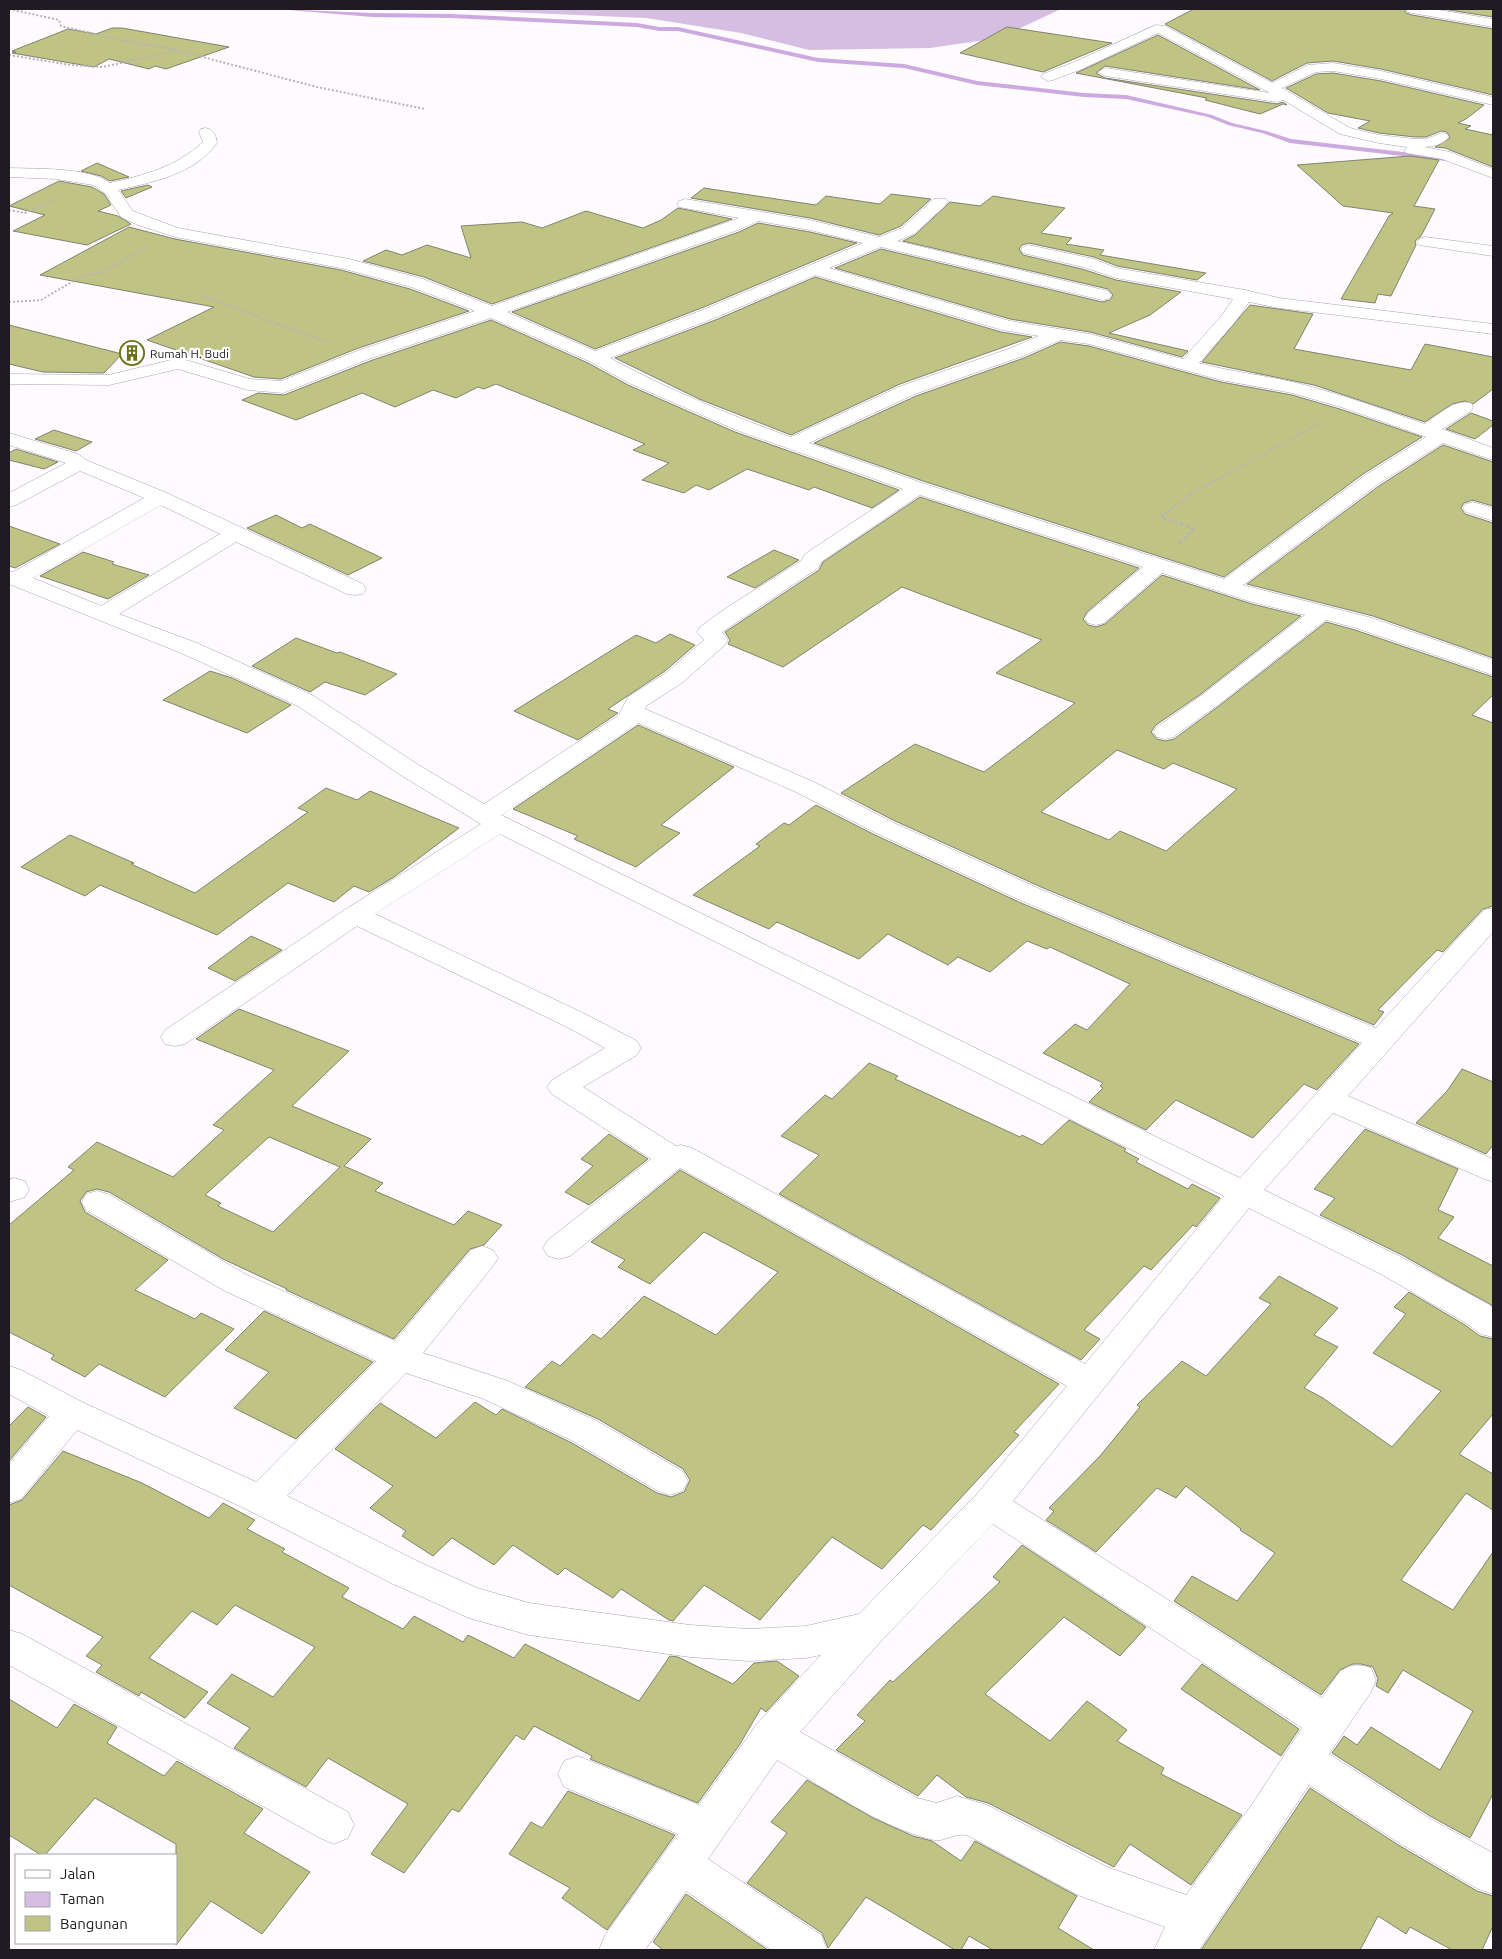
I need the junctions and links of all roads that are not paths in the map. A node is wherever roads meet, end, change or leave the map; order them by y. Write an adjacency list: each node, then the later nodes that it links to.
1 (1412, 9): 2 (street)
2 (1493, 23)
3 (1105, 72): 6 (street)
4 (1048, 77): 5 (street)
5 (1272, 88): 6 (street); 7 (street)
6 (1291, 100): 10 (street)
7 (1493, 101)
8 (206, 132): 13 (street)
9 (1442, 137): 10 (street)
10 (1379, 139): 12 (street)
11 (9, 173): 13 (street)
12 (1493, 174)
13 (108, 188): 24 (street)
14 (940, 202): 18 (street)
15 (685, 204): 16 (street)
16 (756, 216): 18 (street); 24 (street)
17 (1425, 242): 19 (street)
18 (879, 243): 20 (street); 21 (street)
19 (1493, 251)
20 (814, 269): 26 (street); 27 (street)
21 (1005, 271): 22 (street); 23 (street)
22 (1102, 295)
23 (1245, 295): 25 (street); 28 (street)
24 (490, 311): 27 (street); 29 (street)
25 (1493, 328)
26 (1056, 335): 28 (street); 33 (street)
27 (595, 357): 33 (street)
28 (1187, 366): 31 (street)
29 (9, 379)
30 (1464, 407): 31 (street)
31 (1433, 434): 34 (street); 44 (street)
32 (9, 438): 35 (street)
33 (793, 443): 36 (street)
34 (1493, 454)
35 (79, 464): 37 (street); 38 (street)
36 (918, 488): 42 (street); 50 (street)
37 (160, 497): 41 (street); 43 (street)
38 (9, 501)
39 (1473, 508): 40 (street)
40 (1493, 514)
41 (235, 534): 45 (street); 47 (street)
42 (1159, 564): 44 (street); 48 (street)
43 (12, 578): 47 (street)
44 (1228, 586): 46 (street)
45 (355, 589)
46 (1323, 612): 49 (street); 51 (street)
47 (102, 616): 52 (street)
48 (1096, 618)
49 (1493, 668)
50 (632, 712): 52 (street); 56 (street)
51 (1165, 732)
52 (492, 820): 53 (street); 60 (street)
53 (355, 915): 55 (street); 58 (street)
54 (1489, 926): 56 (street)
55 (175, 1037)
56 (1382, 1041): 57 (street)
57 (1328, 1100): 59 (street); 60 (street)
58 (672, 1158): 62 (street); 67 (street)
59 (1493, 1171)
60 (1243, 1194): 64 (street); 67 (street)
61 (96, 1202): 65 (street)
62 (559, 1248)
63 (482, 1258): 65 (street)
64 (1493, 1325)
65 (400, 1358): 69 (street); 71 (street)
66 (9, 1379): 68 (street)
67 (1090, 1383): 72 (street)
68 (72, 1412): 70 (street); 71 (street)
69 (670, 1481)
70 (9, 1489)
71 (261, 1500): 73 (street)
72 (990, 1504): 73 (street); 76 (street)
73 (870, 1628): 77 (street)
74 (9, 1646): 80 (street)
75 (1357, 1680): 76 (street)
76 (1326, 1722): 78 (street)
77 (771, 1736): 81 (street); 84 (street)
78 (1304, 1760): 83 (street); 84 (street)
79 (578, 1774): 81 (street)
80 (334, 1825)
81 (708, 1827): 82 (street)
82 (682, 1864): 85 (street); 86 (street)
83 (1493, 1875)
84 (1185, 1934)
85 (620, 1950)
86 (806, 1950)

